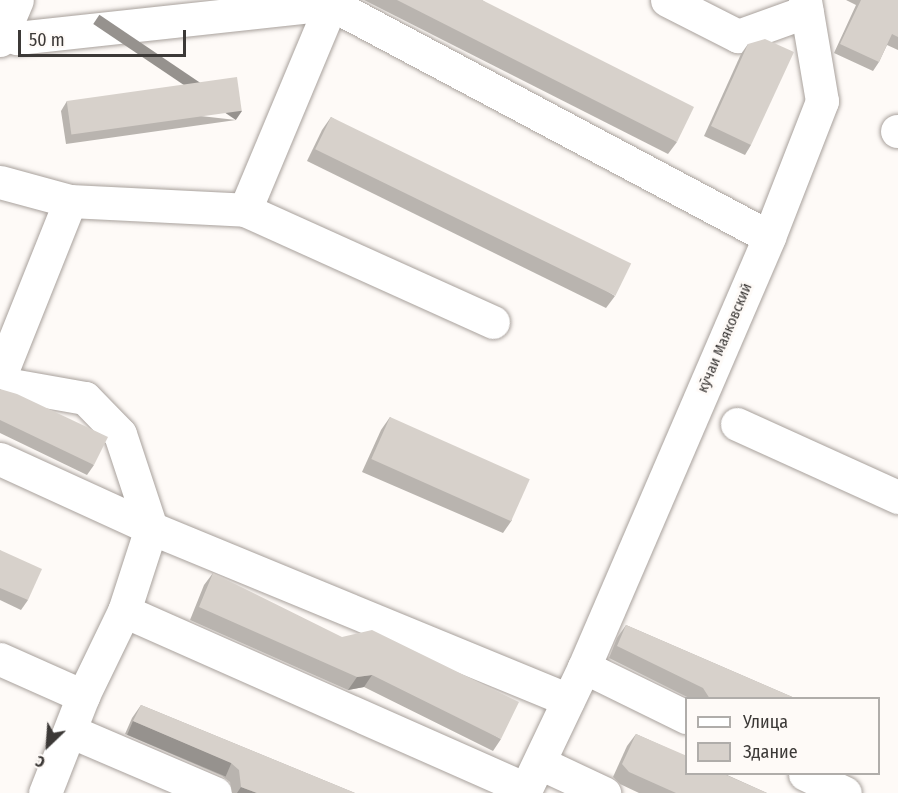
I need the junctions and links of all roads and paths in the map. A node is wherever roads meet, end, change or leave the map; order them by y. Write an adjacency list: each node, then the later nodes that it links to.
1 (17, 0): 5 (street)
2 (667, 0): 4 (street)
3 (332, 2): 5 (street); 8 (street); 9 (street)
4 (806, 6): 9 (street, кӯчаи Маяковский)
5 (2, 36)
6 (0, 182): 7 (street)
7 (70, 201): 8 (street); 11 (street)
8 (245, 210): 10 (street)
9 (769, 237): 19 (street, кӯчаи Маяковский)
10 (493, 322)
11 (0, 376)
12 (0, 383): 16 (street)
13 (737, 424): 15 (street)
14 (0, 459): 16 (street)
15 (898, 497)
16 (151, 528): 17 (street); 21 (street)
17 (124, 611): 20 (street); 25 (street)
18 (0, 659): 20 (street)
19 (584, 667): 21 (street, кӯчаи Маяковский); 22 (street)
20 (83, 696): 23 (street)
21 (568, 700): 25 (street, кӯчаи Маяковский)
22 (685, 716)
23 (70, 731): 26 (street); 27 (street)
24 (807, 775): 29 (street)
25 (530, 782): 28 (street)
26 (45, 793)
27 (215, 793)
28 (604, 793)
29 (845, 793)

